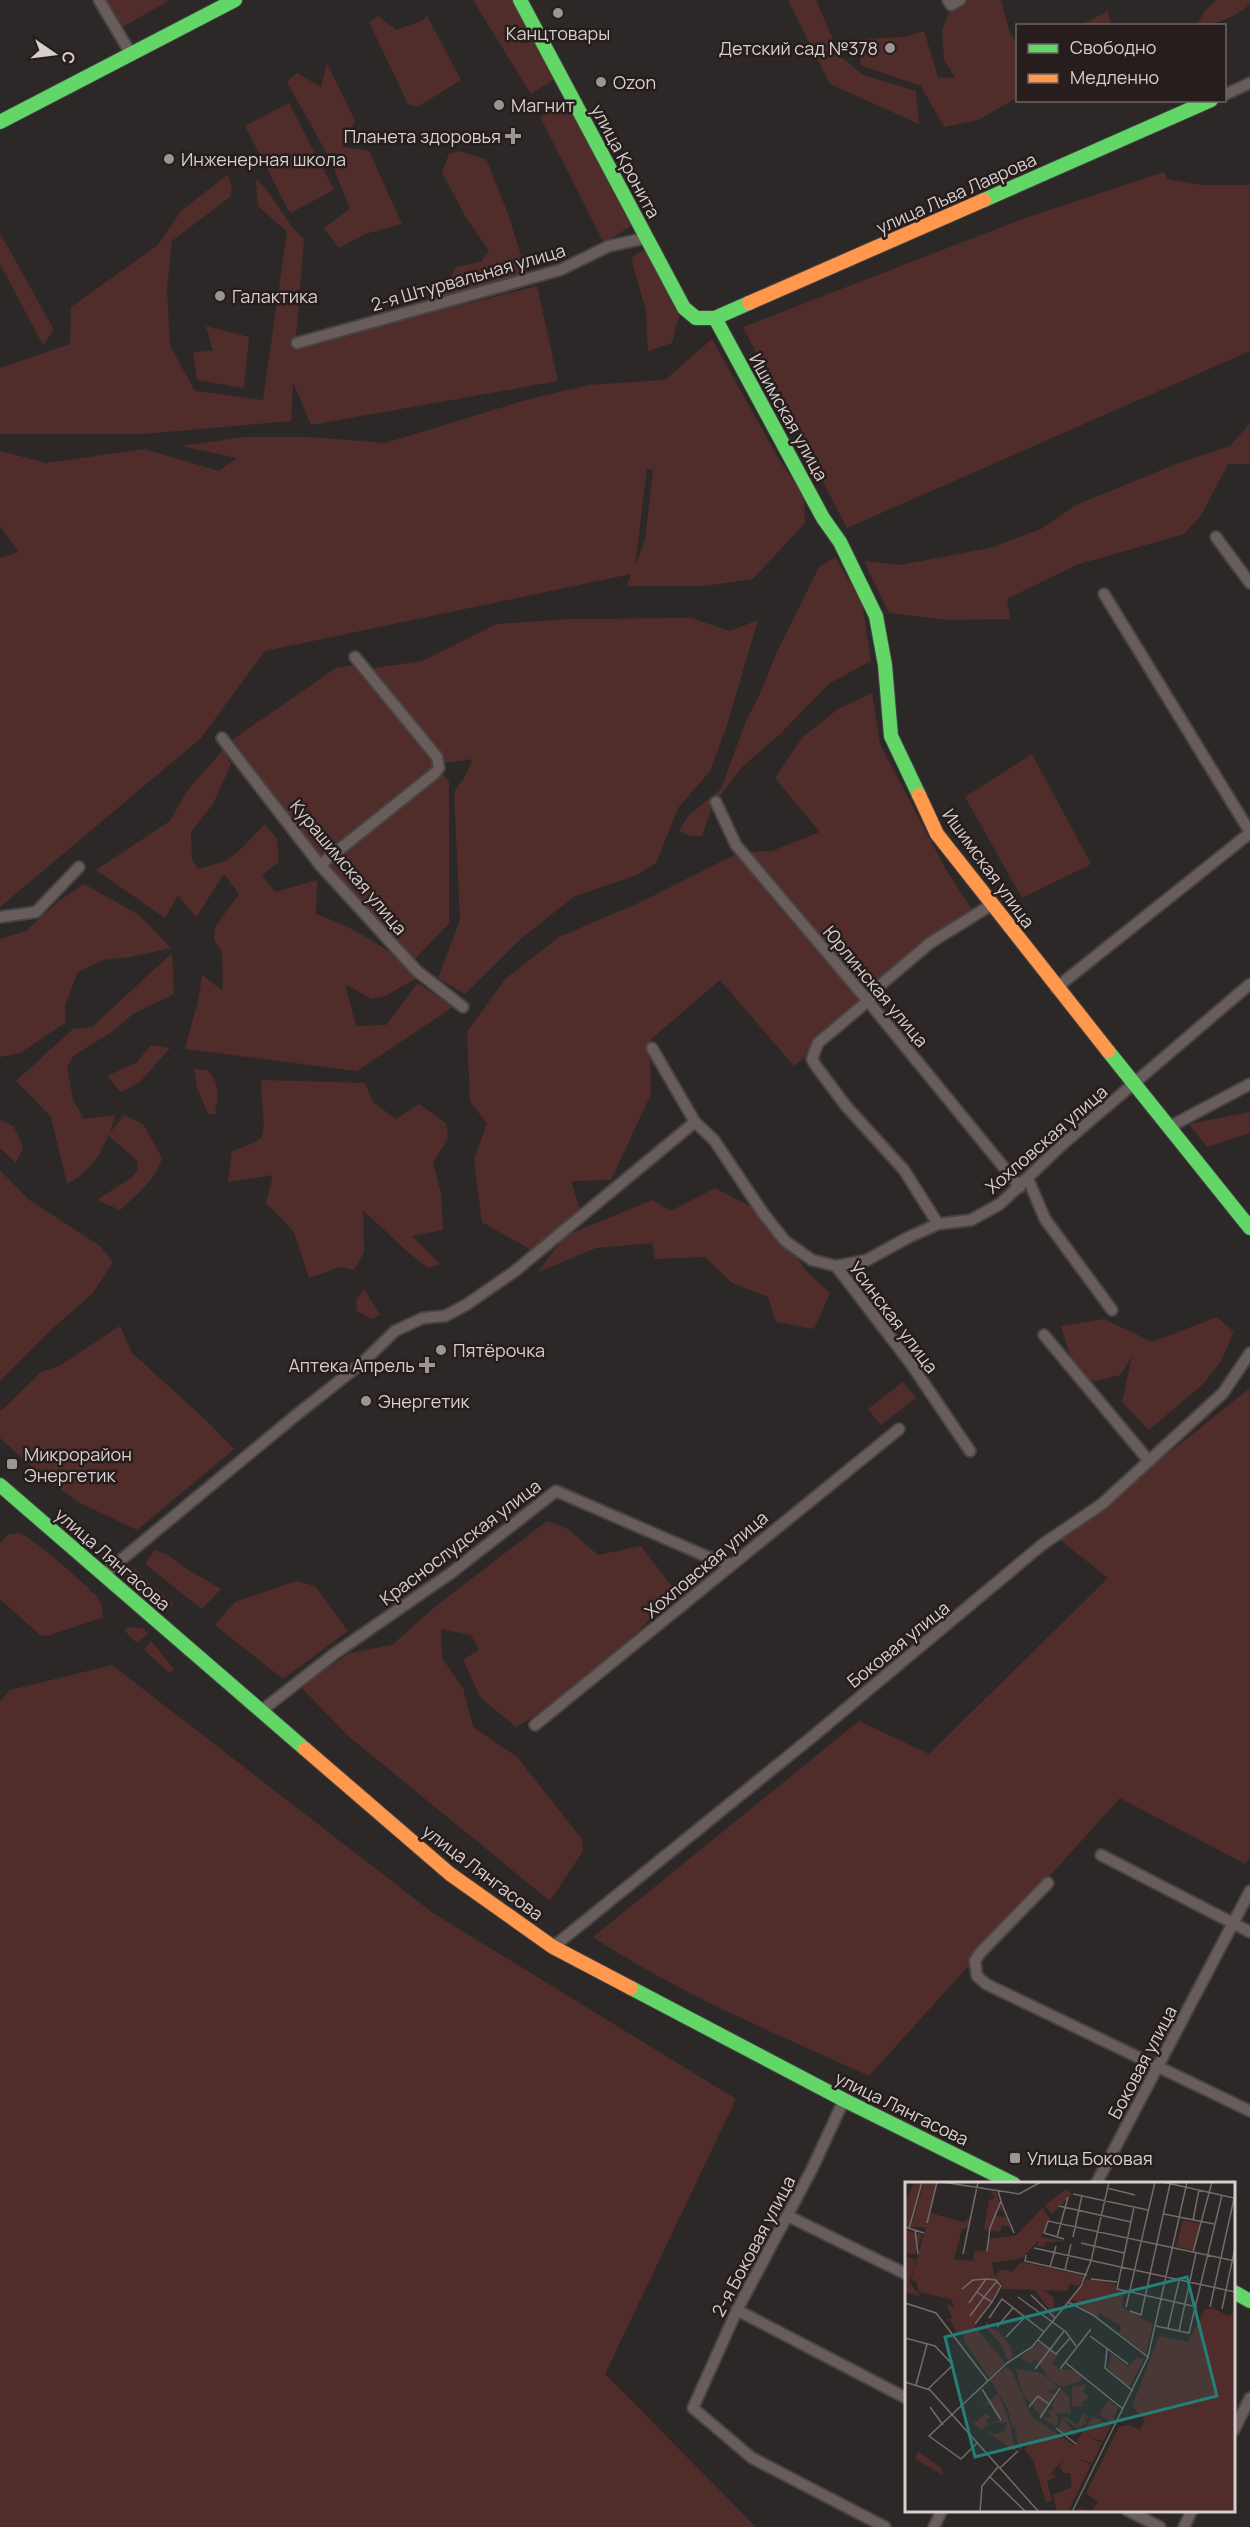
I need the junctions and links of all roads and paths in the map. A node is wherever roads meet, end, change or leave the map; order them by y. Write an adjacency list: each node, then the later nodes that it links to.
1 (99, 0): 4 (street)
2 (235, 0): 4 (street)
3 (520, 0): 9 (street, улица Кронита)
4 (131, 54): 8 (street)
5 (1250, 84): 6 (street)
6 (1226, 94)
7 (1206, 102): 10 (street, улица Льва Лаврова)
8 (0, 122)
9 (646, 238): 10 (street, улица Кронита); 11 (street, 2-я Штурвальная улица)
10 (715, 318): 21 (street, Ишимская улица)
11 (297, 343)
12 (1216, 537): 13 (street)
13 (1250, 583)
14 (1104, 594): 18 (street)
15 (356, 657): 19 (street)
16 (222, 738): 19 (street, Курашимская улица)
17 (716, 802): 25 (street, Юрлинская улица)
18 (1250, 833): 24 (street)
19 (320, 865): 26 (street, Курашимская улица)
20 (79, 867): 22 (street)
21 (991, 906): 24 (street, Ишимская улица); 25 (street)
22 (0, 917)
23 (1250, 984): 29 (street, Хохловская улица)
24 (1056, 988): 29 (street, Ишимская улица)
25 (868, 1001): 32 (street, Юрлинская улица); 33 (street)
26 (463, 1007)
27 (652, 1048): 30 (street, Усинская улица)
28 (1250, 1084): 31 (street)
29 (1133, 1085): 31 (street, Ишимская улица); 32 (street, Хохловская улица)
30 (695, 1122): 35 (street, Усинская улица); 44 (street)
31 (1170, 1127): 34 (street, Ишимская улица)
32 (1024, 1183): 33 (street, Хохловская улица); 36 (street, Юрлинская улица)
33 (938, 1224): 35 (street, Хохловская улица)
34 (1250, 1228)
35 (836, 1266): 40 (street, Усинская улица)
36 (1112, 1310)
37 (1044, 1335): 41 (street)
38 (1250, 1353): 41 (street, Боковая улица)
39 (899, 1429): 43 (street, Хохловская улица)
40 (970, 1451)
41 (1149, 1461): 52 (street, Боковая улица)
42 (0, 1485): 44 (street, улица Лянгасова)
43 (730, 1564): 45 (street, Краснослудская улица); 46 (street, Хохловская улица)
44 (104, 1574): 45 (street, улица Лянгасова)
45 (261, 1711): 52 (street, улица Лянгасова)
46 (535, 1725)
47 (1101, 1855): 50 (street)
48 (1048, 1884): 53 (street)
49 (1250, 1891): 50 (street, Боковая улица)
50 (1234, 1923): 51 (street); 53 (street, Боковая улица)
51 (1250, 1932)
52 (553, 1947): 54 (street, улица Лянгасова)
53 (1159, 2068): 55 (street); 57 (street, Боковая улица)
54 (844, 2100): 56 (street, улица Лянгасова); 58 (street, 2-я Боковая улица)
55 (1250, 2111)
56 (1010, 2182)
57 (1097, 2182)
58 (788, 2216): 59 (street); 62 (street, 2-я Боковая улица)
59 (905, 2274)
60 (1235, 2293): 61 (street)
61 (1250, 2301)
62 (737, 2310): 63 (street); 69 (street, 2-я Боковая улица)
63 (905, 2397)
64 (1250, 2398): 65 (street)
65 (1235, 2426)
66 (942, 2512): 70 (street)
67 (1129, 2512): 71 (street)
68 (1192, 2512): 72 (street)
69 (885, 2527)
70 (934, 2527)
71 (1160, 2527)
72 (1184, 2527)

